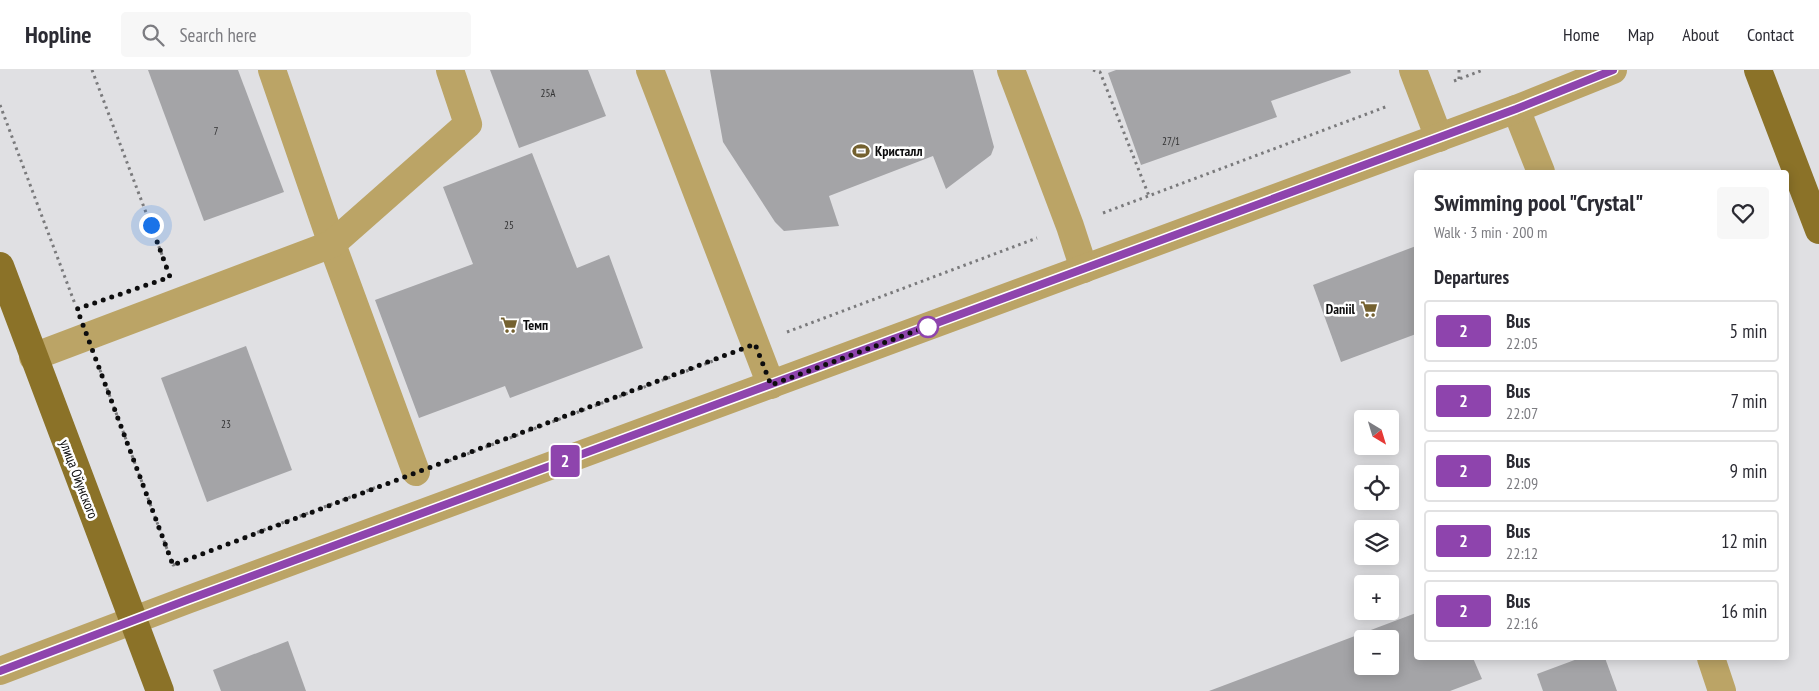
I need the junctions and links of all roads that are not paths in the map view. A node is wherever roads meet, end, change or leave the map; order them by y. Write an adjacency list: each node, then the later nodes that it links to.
1 (272, 70): 12 (street)
2 (450, 70): 12 (street)
3 (650, 70): 16 (street)
4 (1011, 70): 14 (street)
5 (1613, 70): 8 (street)
6 (1758, 70): 11 (main road)
7 (1418, 81): 9 (street)
8 (1516, 109): 9 (street); 10 (street)
9 (1439, 138): 14 (street)
10 (1540, 170)
11 (1819, 230)
12 (332, 244): 15 (street); 17 (street)
13 (0, 266): 15 (main road, улица Ойунского)
14 (1084, 269): 16 (street)
15 (34, 357): 18 (main road, улица Ойунского)
16 (771, 385): 18 (street)
17 (416, 472)
18 (133, 620): 20 (street); 21 (main road, улица Ойунского)
19 (1713, 660): 22 (street)
20 (0, 671)
21 (160, 691)
22 (1722, 691)

